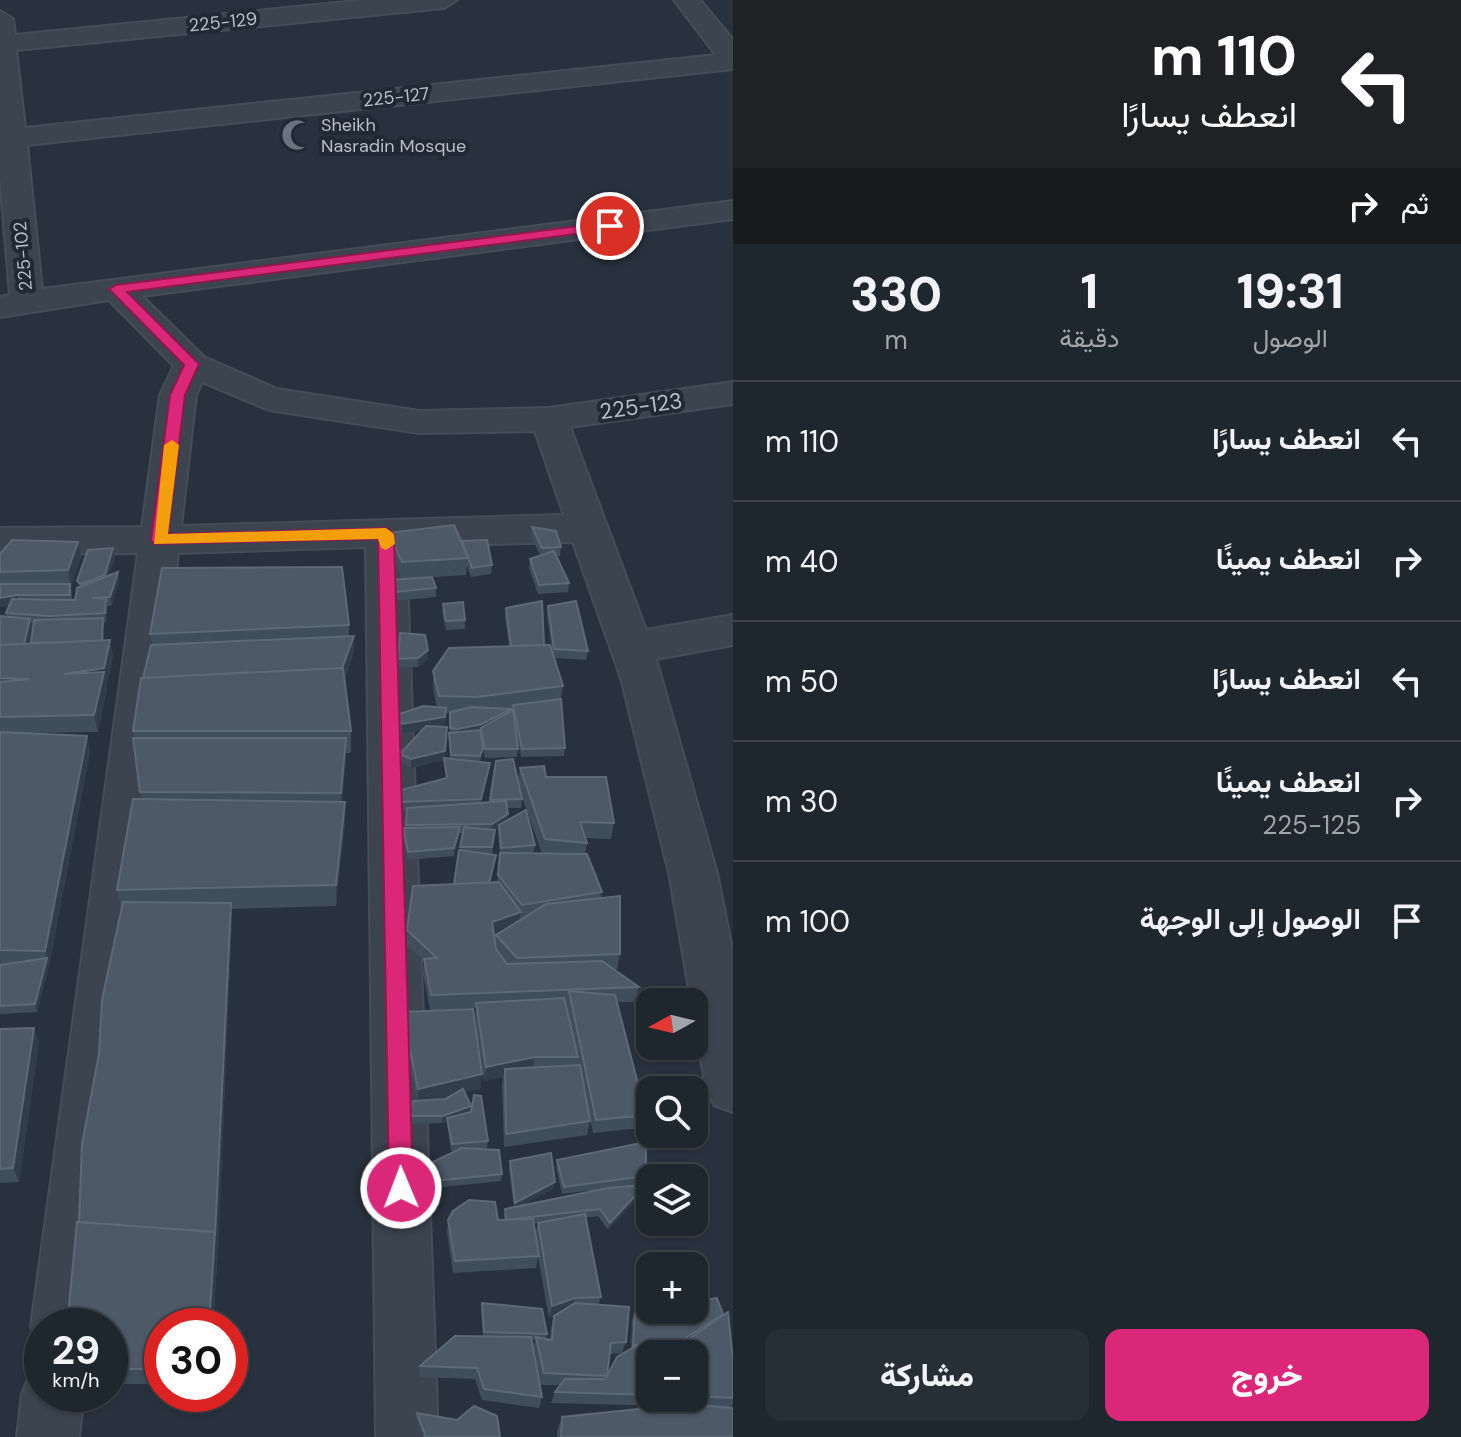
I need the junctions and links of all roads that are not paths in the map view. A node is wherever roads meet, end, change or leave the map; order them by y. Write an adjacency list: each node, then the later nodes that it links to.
1 (444, 0): 3 (street, 225-129)
2 (687, 0): 4 (street)
3 (1, 36): 5 (street, 225-102)
4 (733, 60): 5 (street, 225-127)
5 (11, 138): 8 (street, 225-102)
6 (733, 210): 7 (street)
7 (116, 289): 8 (street); 9 (street)
8 (14, 304)
9 (192, 364): 11 (street, 225-123); 14 (street)
10 (733, 393): 11 (street, 225-123)
11 (549, 419): 12 (street)
12 (587, 528): 13 (street); 17 (street)
13 (386, 534): 14 (street); 23 (street)
14 (160, 540): 15 (street); 20 (street)
15 (0, 541)
16 (733, 630): 17 (street)
17 (630, 648): 18 (street)
18 (723, 975): 19 (street)
19 (733, 1088)
20 (63, 1308)
21 (51, 1412): 22 (street)
22 (48, 1437)
23 (407, 1437)

